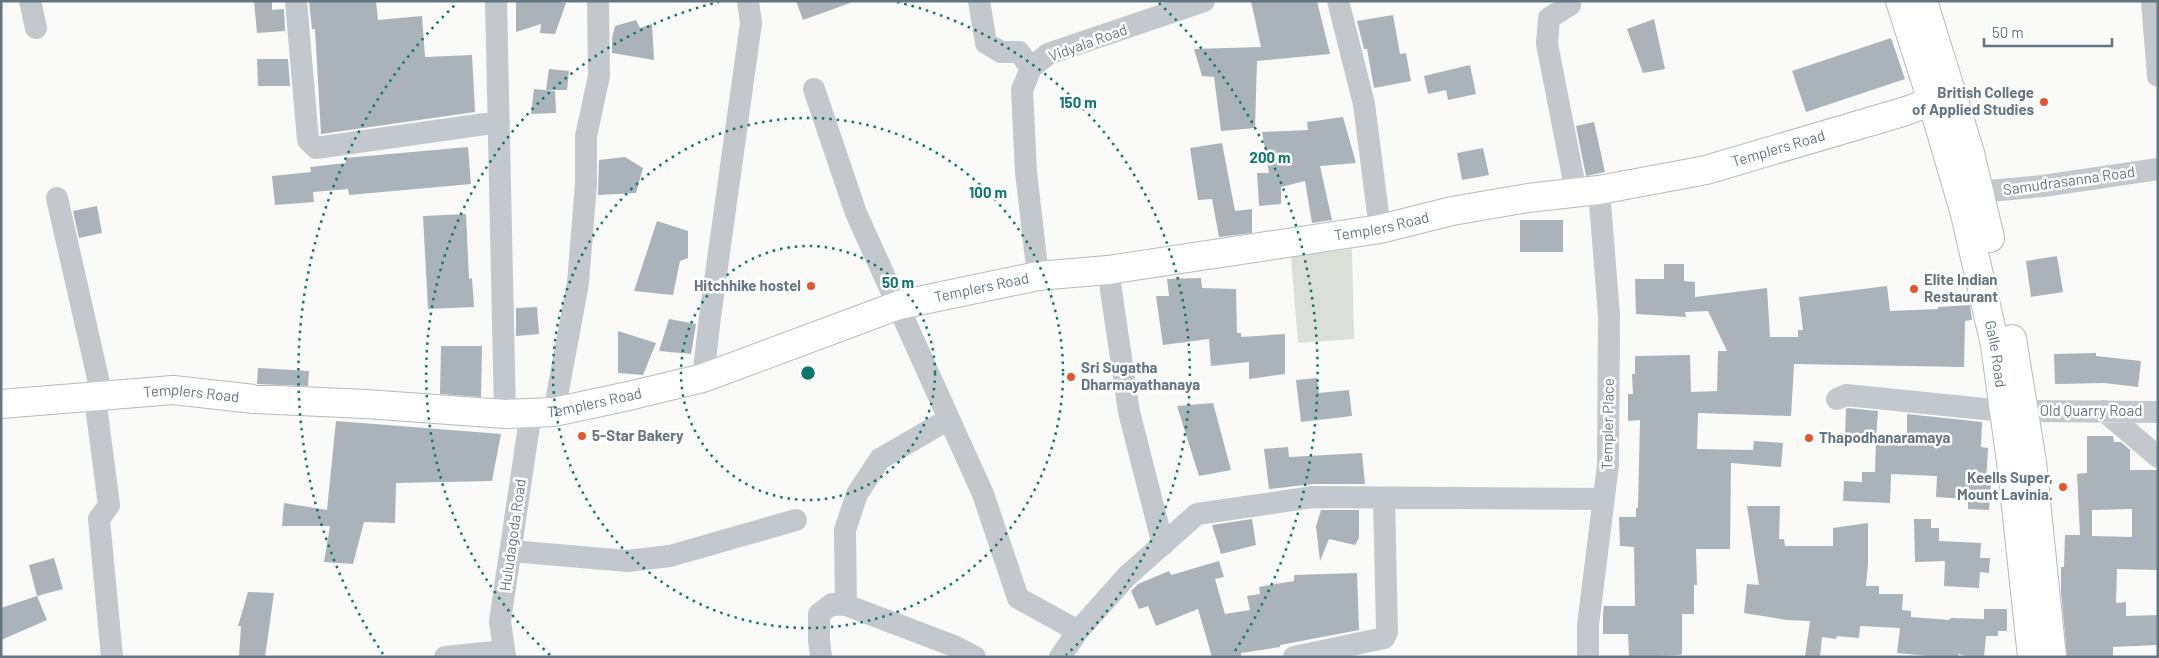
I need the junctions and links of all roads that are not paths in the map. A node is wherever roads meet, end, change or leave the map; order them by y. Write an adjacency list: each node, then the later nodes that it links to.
1 (30, 1): 13 (street)
2 (296, 1): 18 (street)
3 (496, 1): 18 (street)
4 (598, 1): 34 (street)
5 (748, 1): 27 (street)
6 (979, 1): 14 (street)
7 (1204, 1): 14 (street, Vidyala Road)
8 (1338, 1): 23 (street)
9 (1900, 1): 17 (main road, Galle Road)
10 (1924, 1): 17 (main road, Galle Road)
11 (2152, 1): 15 (street)
12 (1570, 5): 20 (street, Templer Place)
13 (36, 28)
14 (1031, 68): 25 (street, Vidyala Road)
15 (2158, 76)
16 (814, 89): 26 (street)
17 (1943, 97): 20 (main road, Templers Road); 21 (main road, Galle Road); 31 (main road, Galle Road)
18 (499, 122): 34 (street)
19 (2158, 169): 21 (street, Samudrasanna Road)
20 (1588, 191): 23 (main road, Templers Road); 38 (street, Templer Place)
21 (1979, 192): 31 (main road, Galle Road)
22 (57, 198): 28 (street)
23 (1380, 229): 24 (main road, Templers Road)
24 (1108, 270): 25 (main road, Templers Road); 40 (street)
25 (1038, 276): 26 (main road, Templers Road)
26 (899, 305): 27 (main road, Templers Road); 35 (street)
27 (703, 378): 34 (main road, Templers Road)
28 (99, 397): 30 (main road, Templers Road); 34 (main road, Templers Road); 45 (street)
29 (1837, 399): 31 (street, Old Quarry Road)
30 (1, 404)
31 (2014, 411): 32 (street, Old Quarry Road); 52 (main road, Galle Road); 53 (main road, Galle Road)
32 (2104, 411): 33 (street, Old Quarry Road); 36 (street)
33 (2158, 412)
34 (530, 413): 41 (street, Huludagoda Road)
35 (949, 419): 42 (street); 43 (street)
36 (2158, 457)
37 (1384, 498): 38 (street); 40 (street); 50 (street)
38 (1603, 499): 51 (street, Templer Place)
39 (796, 520): 41 (street)
40 (1163, 545): 43 (street)
41 (512, 552): 44 (street, Huludagoda Road)
42 (846, 605): 47 (street); 48 (street)
43 (1078, 631): 49 (street)
44 (505, 654): 46 (street)
45 (112, 657)
46 (445, 657)
47 (821, 657)
48 (975, 657)
49 (1060, 657)
50 (1294, 657)
51 (1588, 657)
52 (2032, 657)
53 (2052, 657)

